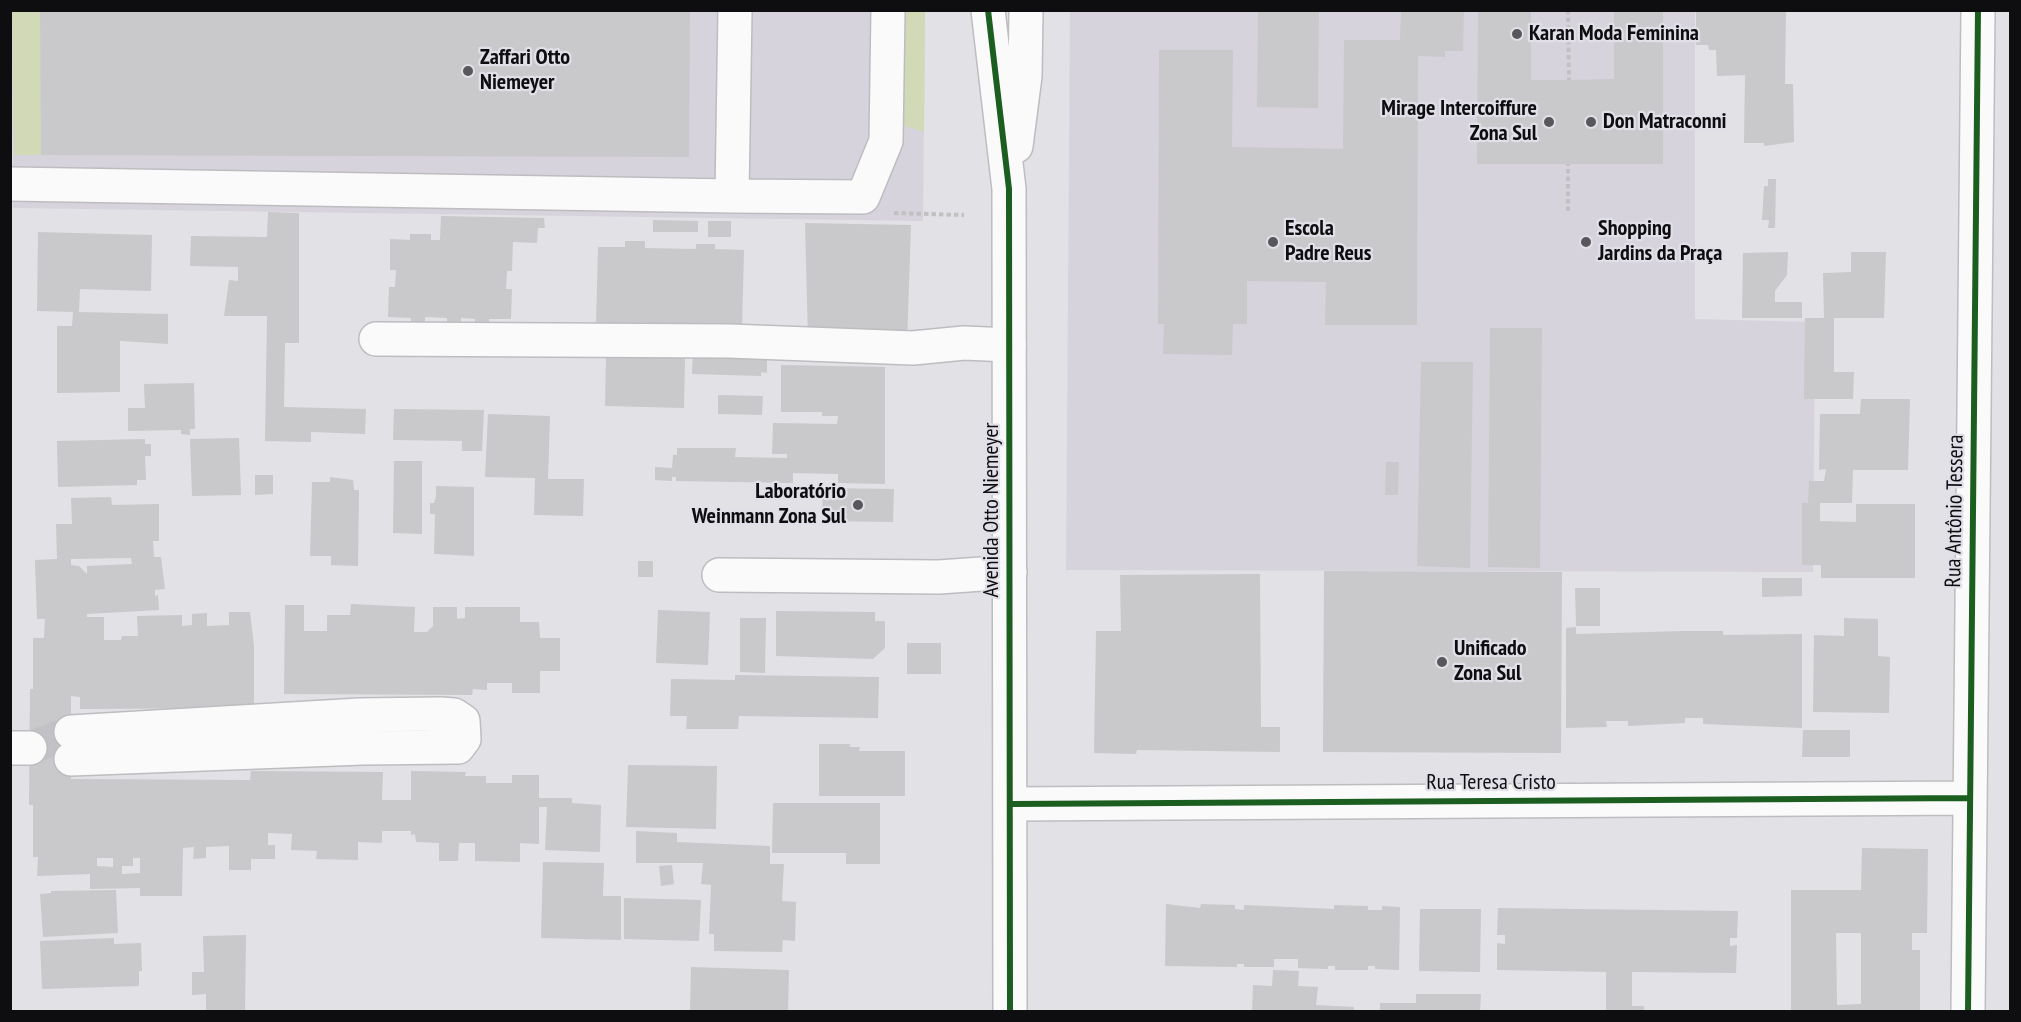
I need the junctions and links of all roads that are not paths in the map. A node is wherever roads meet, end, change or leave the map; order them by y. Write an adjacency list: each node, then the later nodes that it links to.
1 (735, 10): 8 (street)
2 (888, 10): 8 (street)
3 (988, 10): 7 (street, Avenida Otto Niemeyer)
4 (1026, 10): 7 (street, Avenida Otto Niemeyer)
5 (1978, 10): 17 (street, Rua Antônio Tessera)
6 (10, 184): 8 (street)
7 (1010, 189): 10 (street, Avenida Otto Niemeyer)
8 (732, 196)
9 (376, 339): 10 (street)
10 (1010, 345): 11 (street, Avenida Otto Niemeyer)
11 (1010, 572): 12 (street); 18 (street, Avenida Otto Niemeyer)
12 (719, 575)
13 (360, 715): 14 (street); 16 (street); 16 (street)
14 (265, 738): 15 (street); 16 (street)
15 (77, 745)
16 (362, 748)
17 (1970, 798): 18 (street, Rua Teresa Cristo); 20 (street, Rua Antônio Tessera)
18 (1011, 804): 19 (street, Avenida Otto Niemeyer)
19 (1010, 1011)
20 (1968, 1011)

